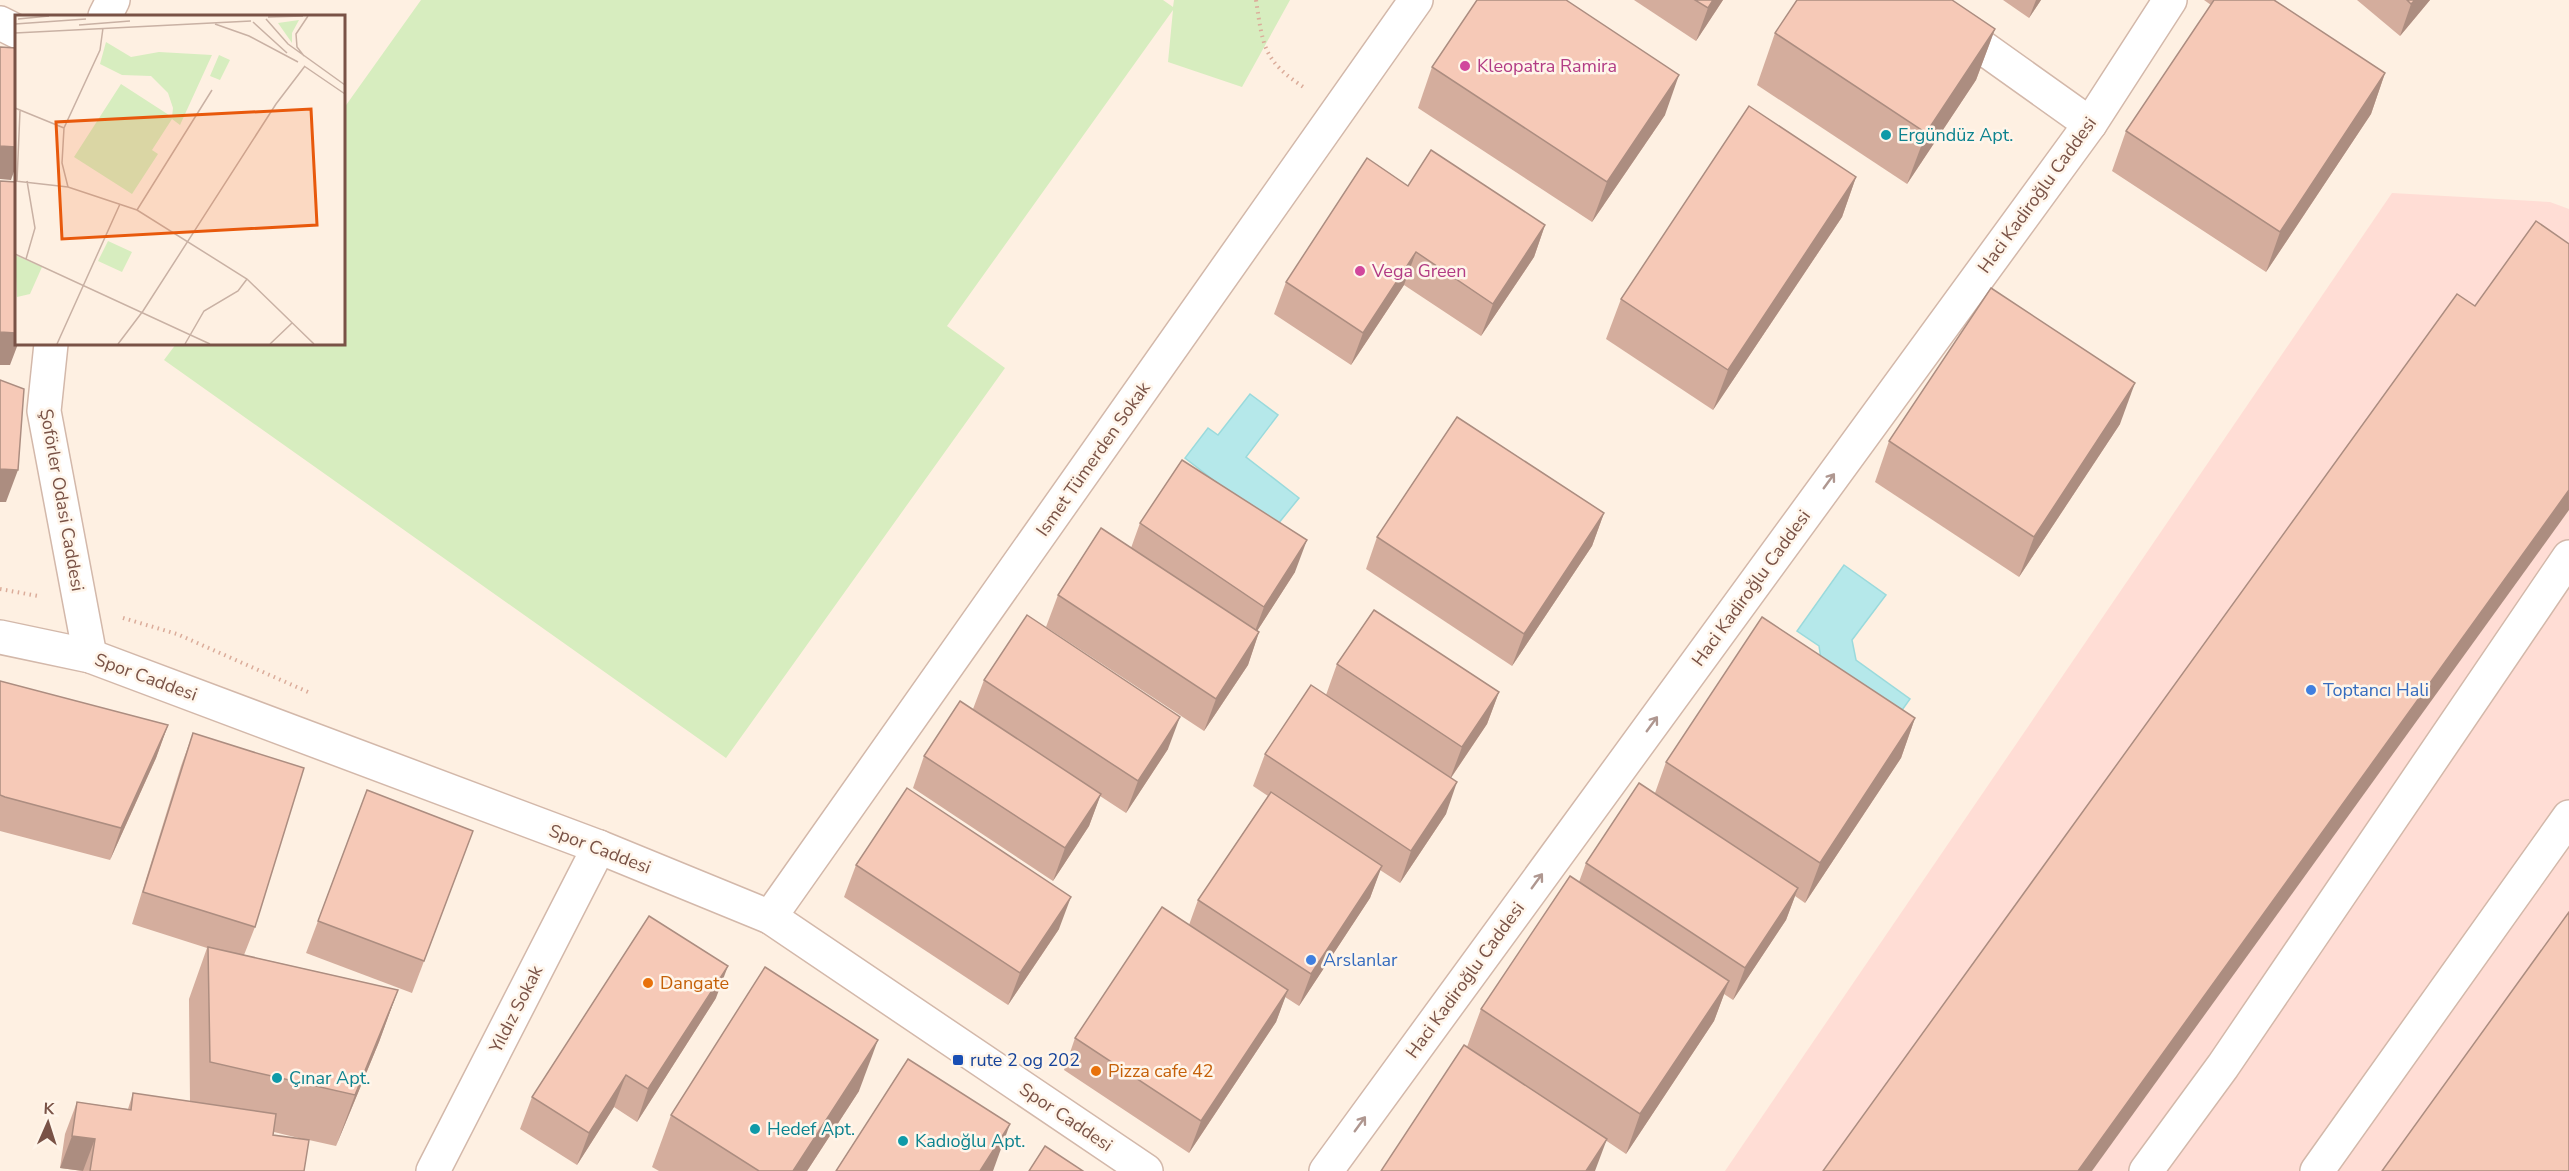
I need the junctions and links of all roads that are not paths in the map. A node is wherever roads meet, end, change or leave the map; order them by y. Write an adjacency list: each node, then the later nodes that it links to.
1 (113, 0): 5 (street)
2 (1416, 0): 15 (street, Ismet Tümerden Sokak)
3 (1916, 0): 8 (street)
4 (2170, 0): 8 (street, Haci Kadiroğlu Caddesi)
5 (106, 15)
6 (0, 23): 7 (street)
7 (15, 30)
8 (2090, 124): 18 (street, Haci Kadiroğlu Caddesi, one-way to 8)
9 (51, 345): 12 (street, Şoförler Odasi Caddesi)
10 (2569, 557): 19 (street)
11 (0, 638): 12 (street, Spor Caddesi)
12 (90, 656): 14 (street, Spor Caddesi)
13 (2569, 817): 20 (street)
14 (599, 847): 15 (street, Spor Caddesi); 16 (street, Yıldız Sokak)
15 (770, 917): 17 (street, Spor Caddesi)
16 (433, 1171)
17 (1146, 1171)
18 (1326, 1171)
19 (2146, 1171)
20 (2317, 1171)

